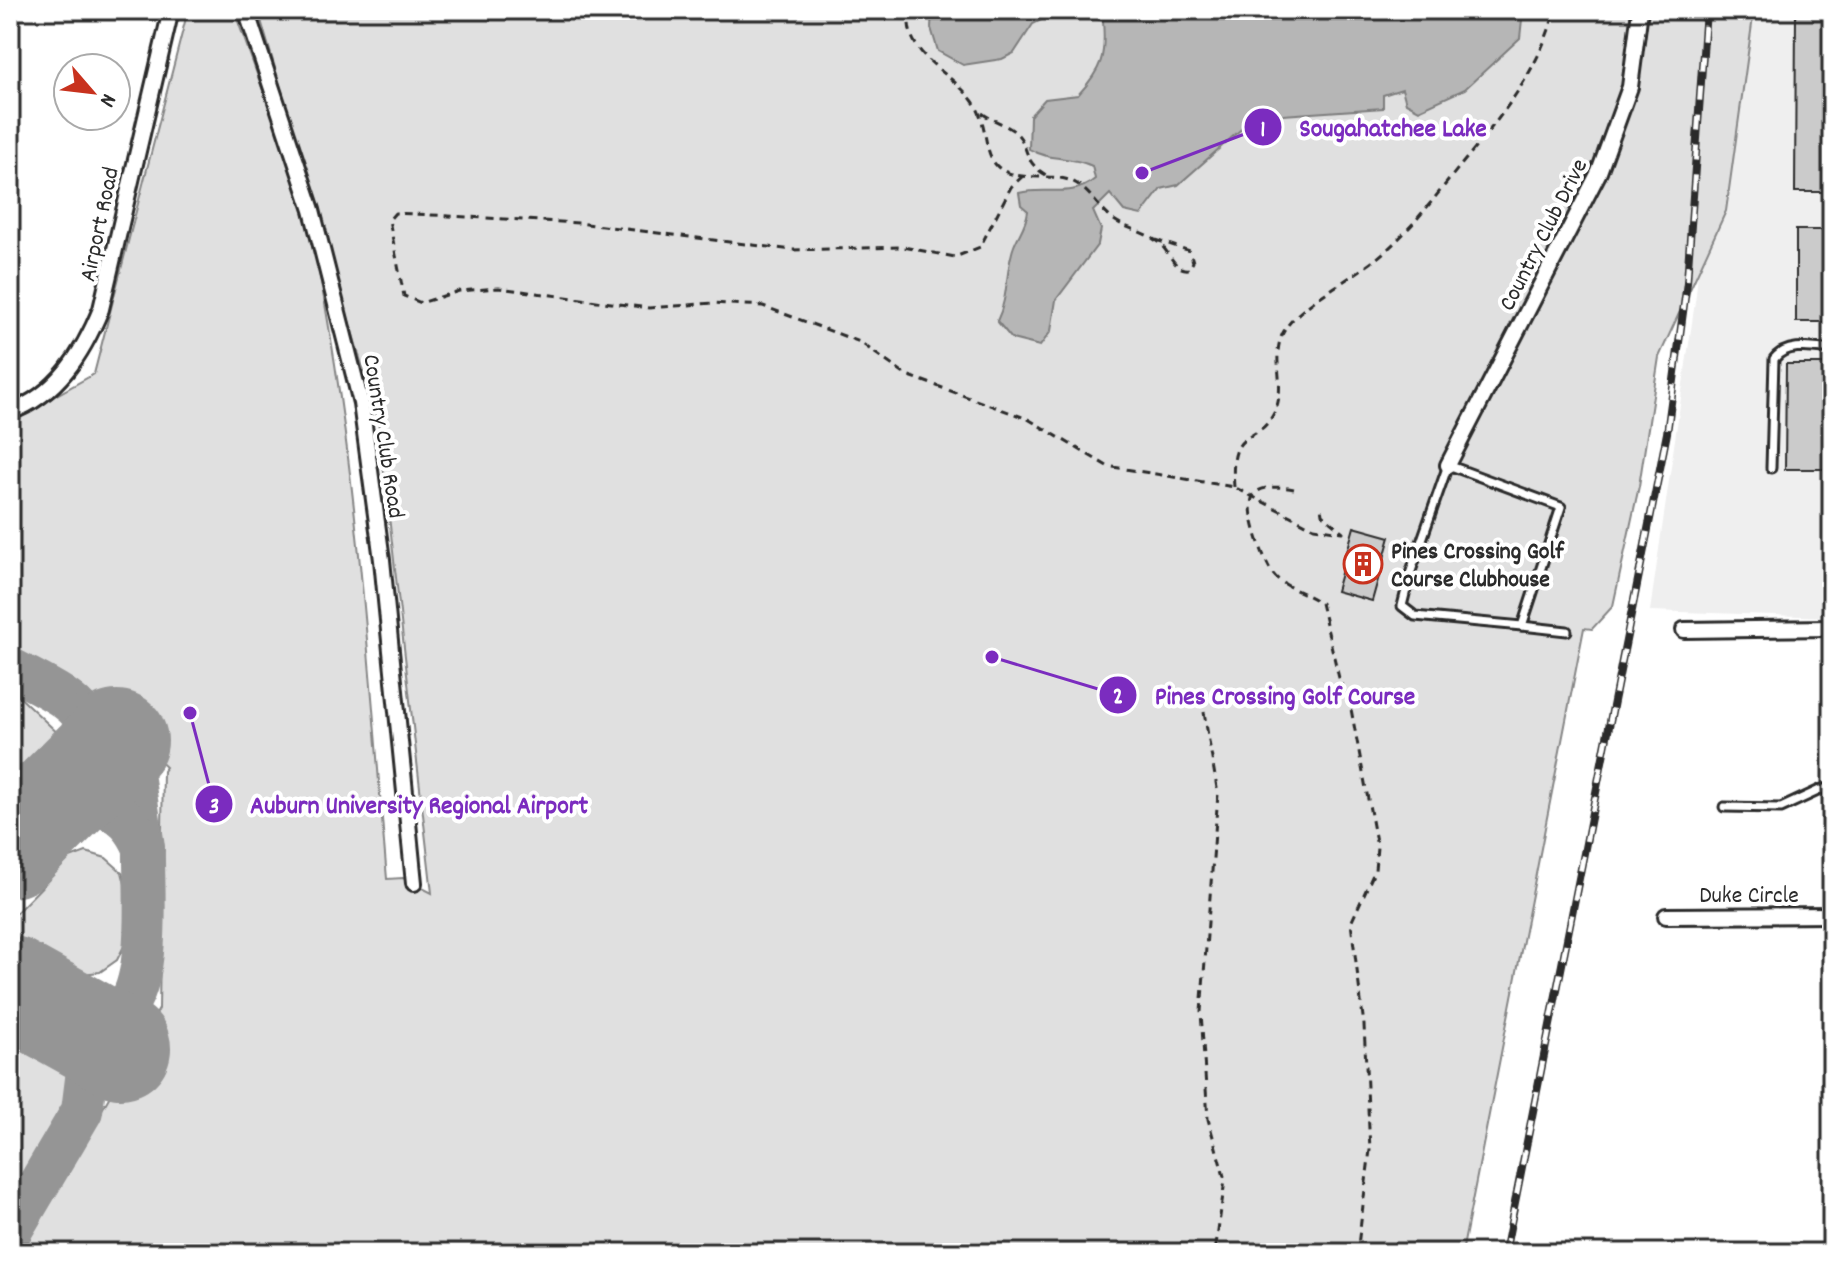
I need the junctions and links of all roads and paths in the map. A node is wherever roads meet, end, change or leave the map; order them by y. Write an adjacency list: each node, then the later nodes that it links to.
1 (171, 10): 11 (street, Airport Road)
2 (246, 10): 25 (street, Country Club Road)
3 (910, 10): 6 (path)
4 (1555, 10): 14 (path)
5 (1640, 10): 12 (street, Country Club Drive)
6 (982, 113): 7 (path); 8 (path)
7 (1023, 176): 8 (path); 14 (path)
8 (1049, 177): 9 (path)
9 (1156, 240): 9 (path)
10 (1832, 350): 13 (lane)
11 (10, 412)
12 (1448, 465): 18 (lane); 18 (lane)
13 (1771, 468)
14 (1234, 487): 16 (path)
15 (1294, 489): 16 (path)
16 (1252, 497): 17 (path); 29 (path)
17 (1321, 507)
18 (1522, 626): 21 (lane)
19 (1832, 628): 20 (street)
20 (1684, 630)
21 (1567, 631)
22 (1204, 712): 28 (path)
23 (1832, 789): 24 (lane)
24 (1724, 807)
25 (414, 883)
26 (1832, 915): 27 (street, Duke Circle)
27 (1666, 916)
28 (1215, 1253)
29 (1357, 1253)

